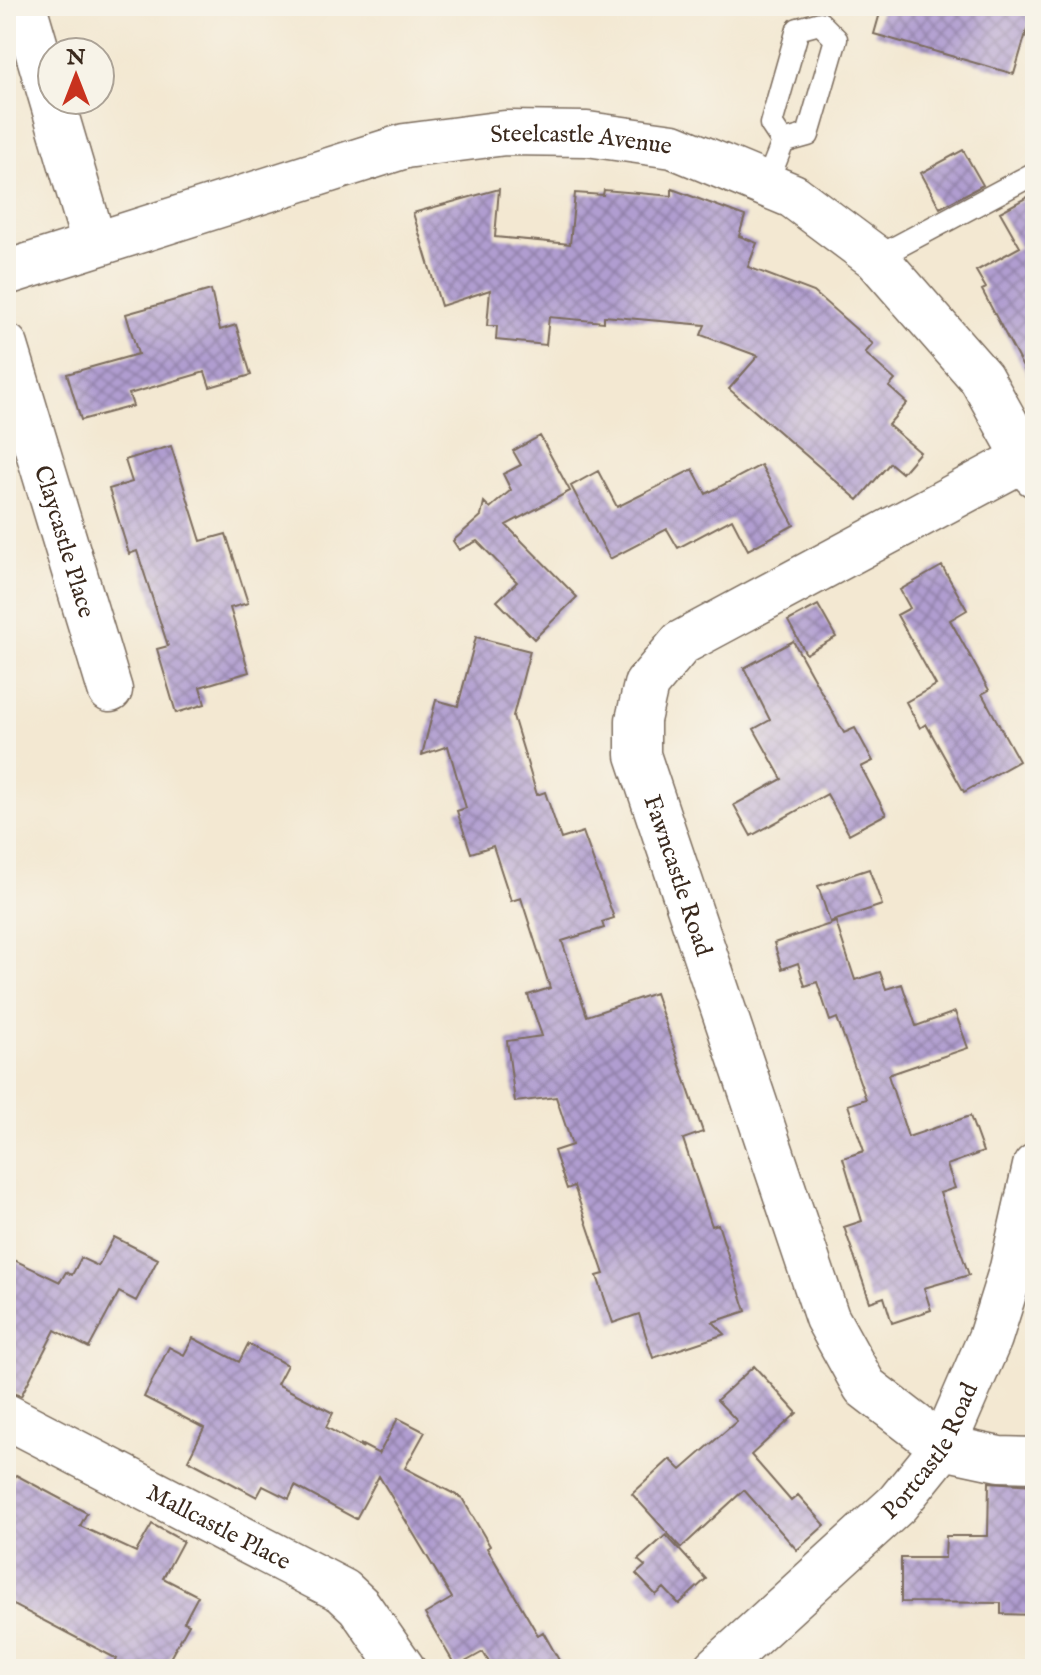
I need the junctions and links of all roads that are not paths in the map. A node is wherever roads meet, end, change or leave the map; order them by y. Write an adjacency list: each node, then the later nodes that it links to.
1 (19, 18): 5 (street)
2 (783, 142): 2 (lane); 4 (lane)
3 (1035, 173): 6 (lane)
4 (766, 185): 5 (street, Steelcastle Avenue); 6 (street, Steelcastle Avenue)
5 (94, 243): 7 (street, Steelcastle Avenue)
6 (876, 258): 9 (street, Steelcastle Avenue)
7 (6, 273)
8 (6, 346): 10 (street, Claycastle Place)
9 (1030, 467): 13 (street, Fawncastle Road)
10 (110, 690)
11 (1035, 1166): 13 (street, Portcastle Road)
12 (6, 1416): 15 (street, Mallcastle Place)
13 (943, 1447): 14 (street); 16 (street, Portcastle Road)
14 (1035, 1460)
15 (403, 1669)
16 (716, 1669)

